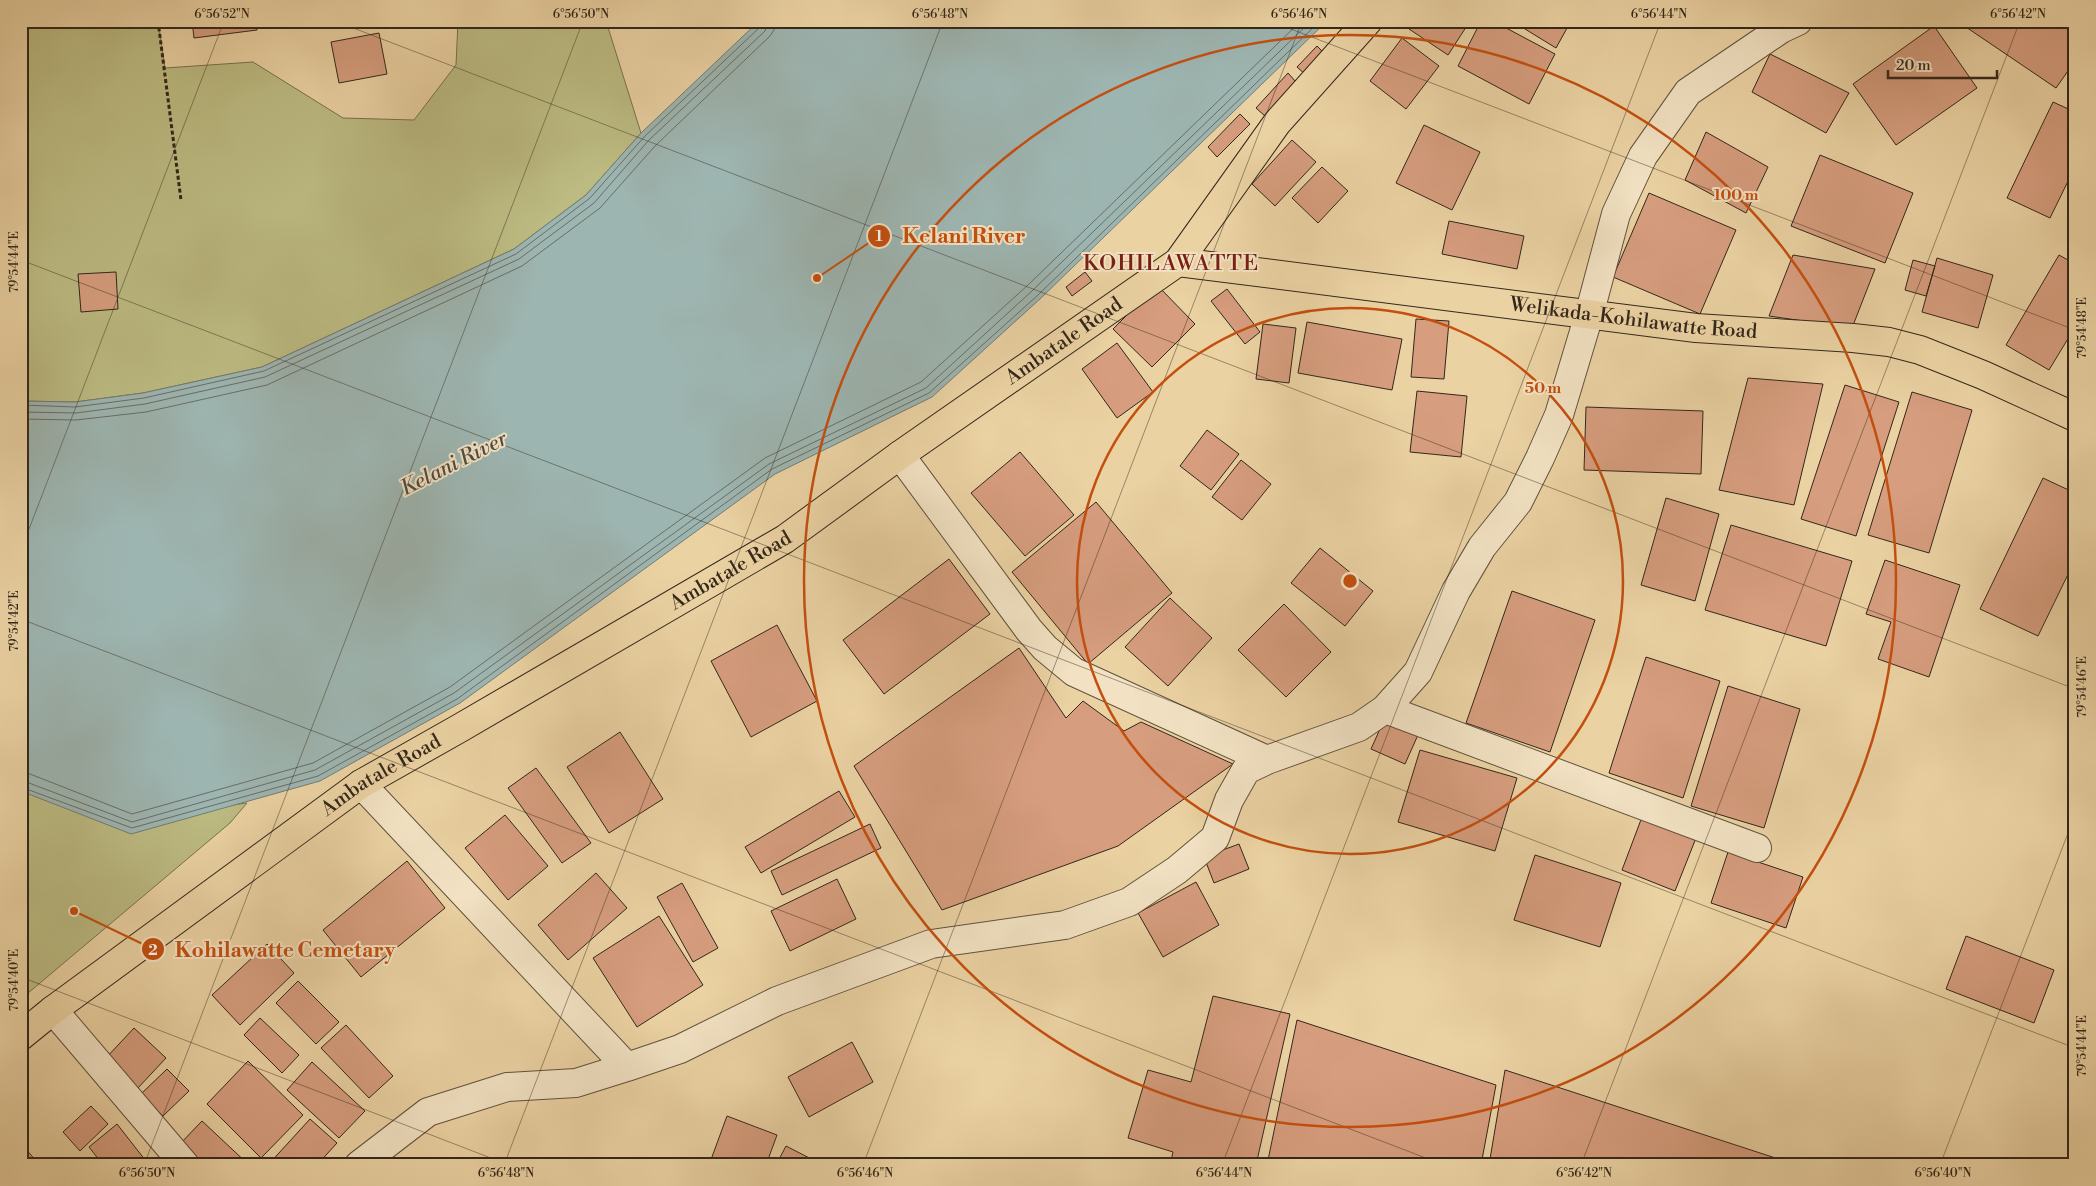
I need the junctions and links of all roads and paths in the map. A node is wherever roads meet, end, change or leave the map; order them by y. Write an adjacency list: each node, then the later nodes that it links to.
1 (158, 21): 4 (path)
2 (1368, 21): 5 (main road, Ambatale Road)
3 (1798, 21): 6 (street)
4 (181, 200)
5 (1178, 262): 6 (main road, Welikada-Kohilawatte Road); 8 (main road, Ambatale Road)
6 (1589, 315): 7 (main road, Welikada-Kohilawatte Road); 9 (street)
7 (2075, 417)
8 (900, 455): 10 (street); 11 (main road, Ambatale Road)
9 (1385, 709): 10 (street); 12 (street)
10 (1267, 760): 15 (street)
11 (361, 784): 13 (main road, Ambatale Road); 15 (street)
12 (1757, 848)
13 (53, 1010): 14 (main road, Ambatale Road); 16 (street)
14 (21, 1036)
15 (628, 1068): 17 (street)
16 (184, 1165)
17 (359, 1165)

